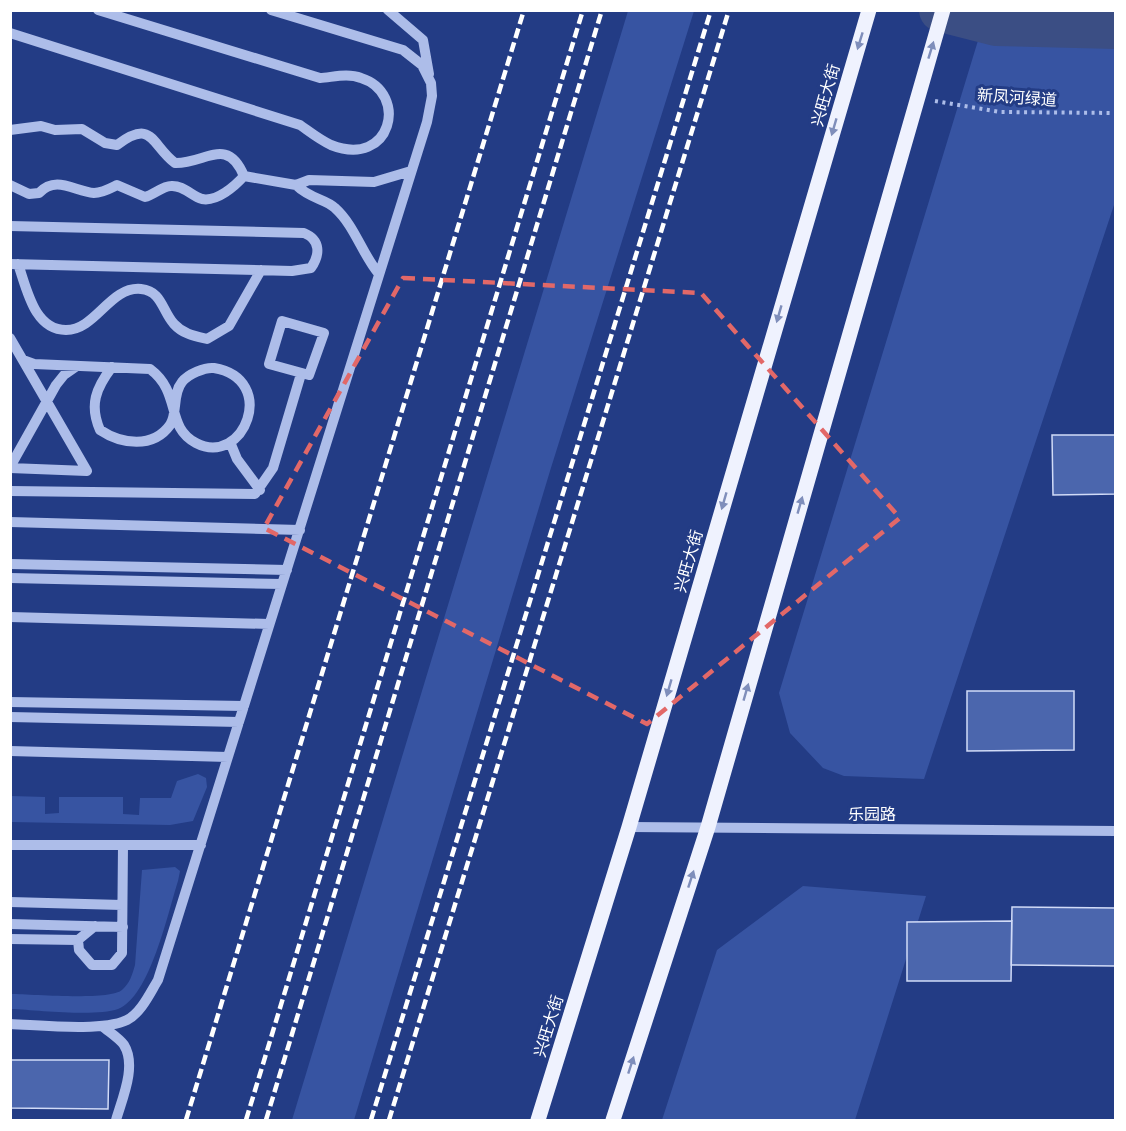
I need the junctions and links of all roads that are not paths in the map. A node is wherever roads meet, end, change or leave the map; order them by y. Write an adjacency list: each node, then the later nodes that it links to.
1 (98, 10): 6 (street)
2 (271, 10): 7 (street)
3 (388, 10): 7 (street)
4 (869, 10): 42 (main road, 兴旺大街, one-way to 42)
5 (943, 10): 43 (main road, one-way to 5)
6 (10, 33)
7 (431, 83): 9 (street)
8 (10, 130): 10 (street)
9 (411, 171): 12 (street); 16 (street)
10 (244, 176): 11 (street); 12 (street)
11 (10, 185)
12 (296, 185): 16 (street)
13 (10, 226): 15 (street)
14 (14, 264): 15 (street); 15 (street)
15 (261, 270)
16 (379, 274): 29 (street)
17 (10, 338): 18 (street)
18 (23, 360): 19 (street); 22 (street)
19 (77, 366): 20 (street); 22 (street)
20 (112, 367): 23 (street); 23 (street)
21 (301, 374): 21 (street); 26 (street)
22 (47, 400): 25 (street); 25 (street)
23 (174, 412): 24 (street); 24 (street)
24 (230, 442): 26 (street)
25 (10, 468)
26 (260, 490): 27 (street)
27 (10, 491)
28 (10, 522): 29 (street)
29 (300, 530): 31 (street)
30 (10, 564): 31 (street)
31 (287, 570): 33 (street)
32 (10, 578): 33 (street)
33 (282, 584): 35 (street)
34 (10, 617): 35 (street)
35 (269, 624): 37 (street)
36 (10, 702): 37 (street)
37 (244, 706): 39 (street)
38 (10, 717): 39 (street)
39 (239, 722): 41 (street)
40 (10, 751): 41 (street)
41 (228, 757): 47 (street)
42 (629, 826): 43 (street, 乐园路); 58 (main road, 兴旺大街)
43 (708, 827): 44 (street, 乐园路); 59 (main road, one-way to 43)
44 (1116, 831)
45 (10, 845): 46 (street)
46 (123, 845): 47 (street); 49 (street)
47 (201, 845): 56 (street)
48 (10, 902): 49 (street)
49 (122, 905): 52 (street)
50 (10, 924): 51 (street)
51 (95, 926): 52 (street); 54 (street)
52 (123, 927): 54 (street)
53 (10, 939): 54 (street)
54 (78, 940)
55 (10, 1024): 56 (street)
56 (102, 1026): 57 (street)
57 (116, 1120)
58 (537, 1120)
59 (612, 1120)

